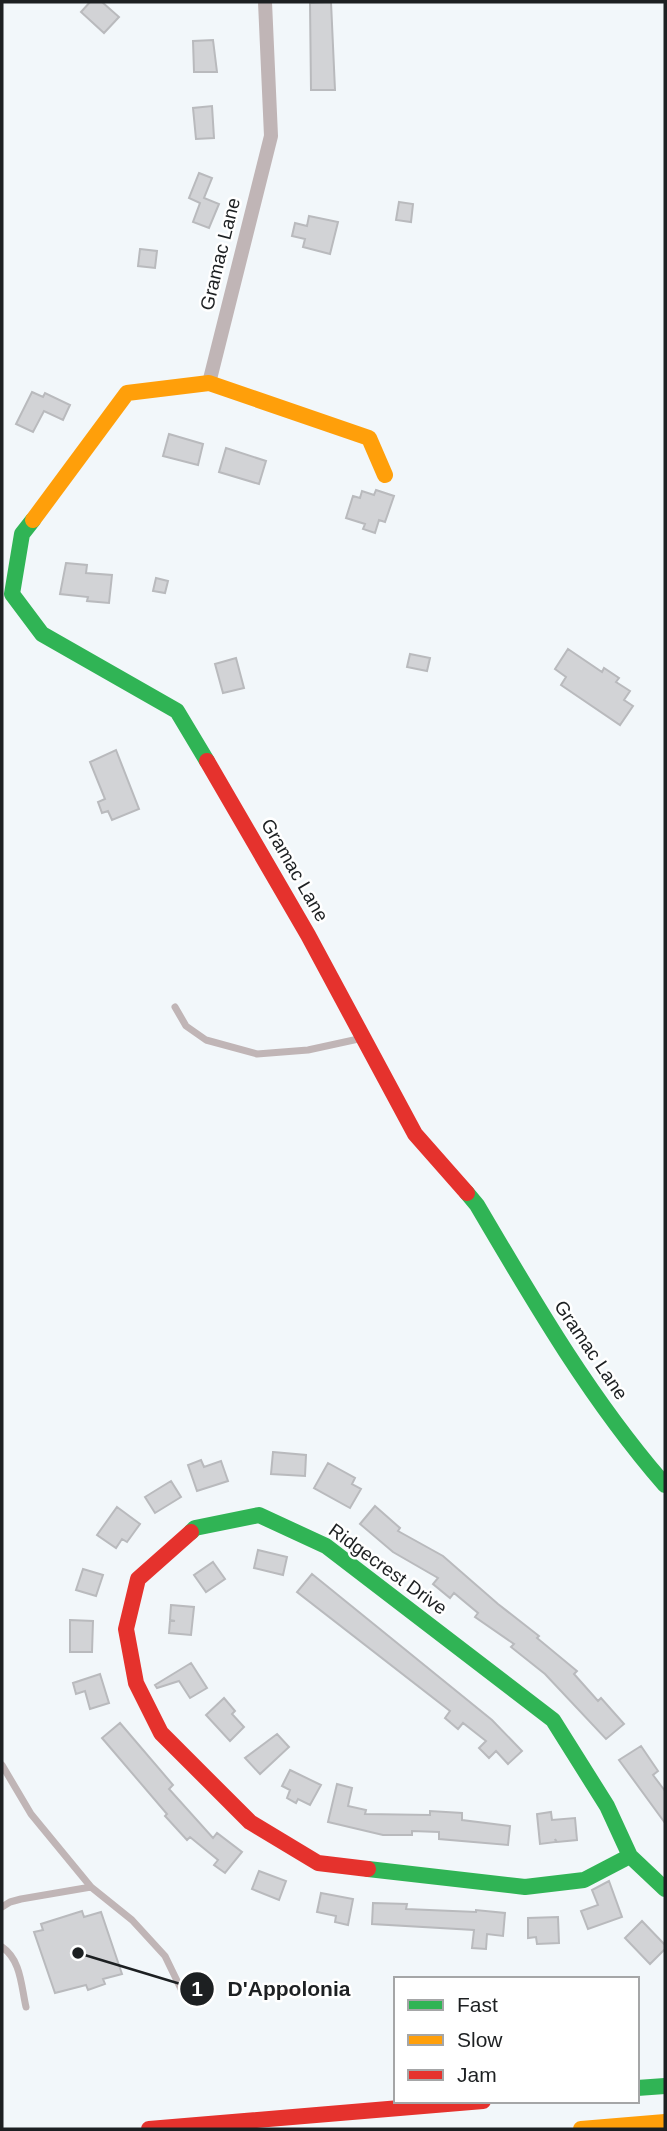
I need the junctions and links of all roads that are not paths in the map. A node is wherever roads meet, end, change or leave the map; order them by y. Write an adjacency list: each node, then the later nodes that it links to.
1 (265, 2): 2 (street, Gramac Lane)
2 (209, 383): 3 (main road, Gramac Lane); 5 (main road, Gramac Lane)
3 (386, 475)
4 (175, 1007): 5 (lane)
5 (364, 1038): 6 (main road, Gramac Lane)
6 (665, 1485)
7 (2, 1765): 9 (lane)
8 (630, 1856): 8 (main road, Ridgecrest Drive); 10 (main road, Ridgecrest Drive)
9 (91, 1887): 11 (lane); 13 (lane)
10 (665, 1889)
11 (2, 1907)
12 (2, 1947): 14 (lane)
13 (181, 1989)
14 (26, 2007)
15 (665, 2086): 16 (main road)
16 (639, 2088)
17 (459, 2103): 19 (main road)
18 (665, 2122): 20 (main road)
19 (149, 2129)
20 (581, 2129)

